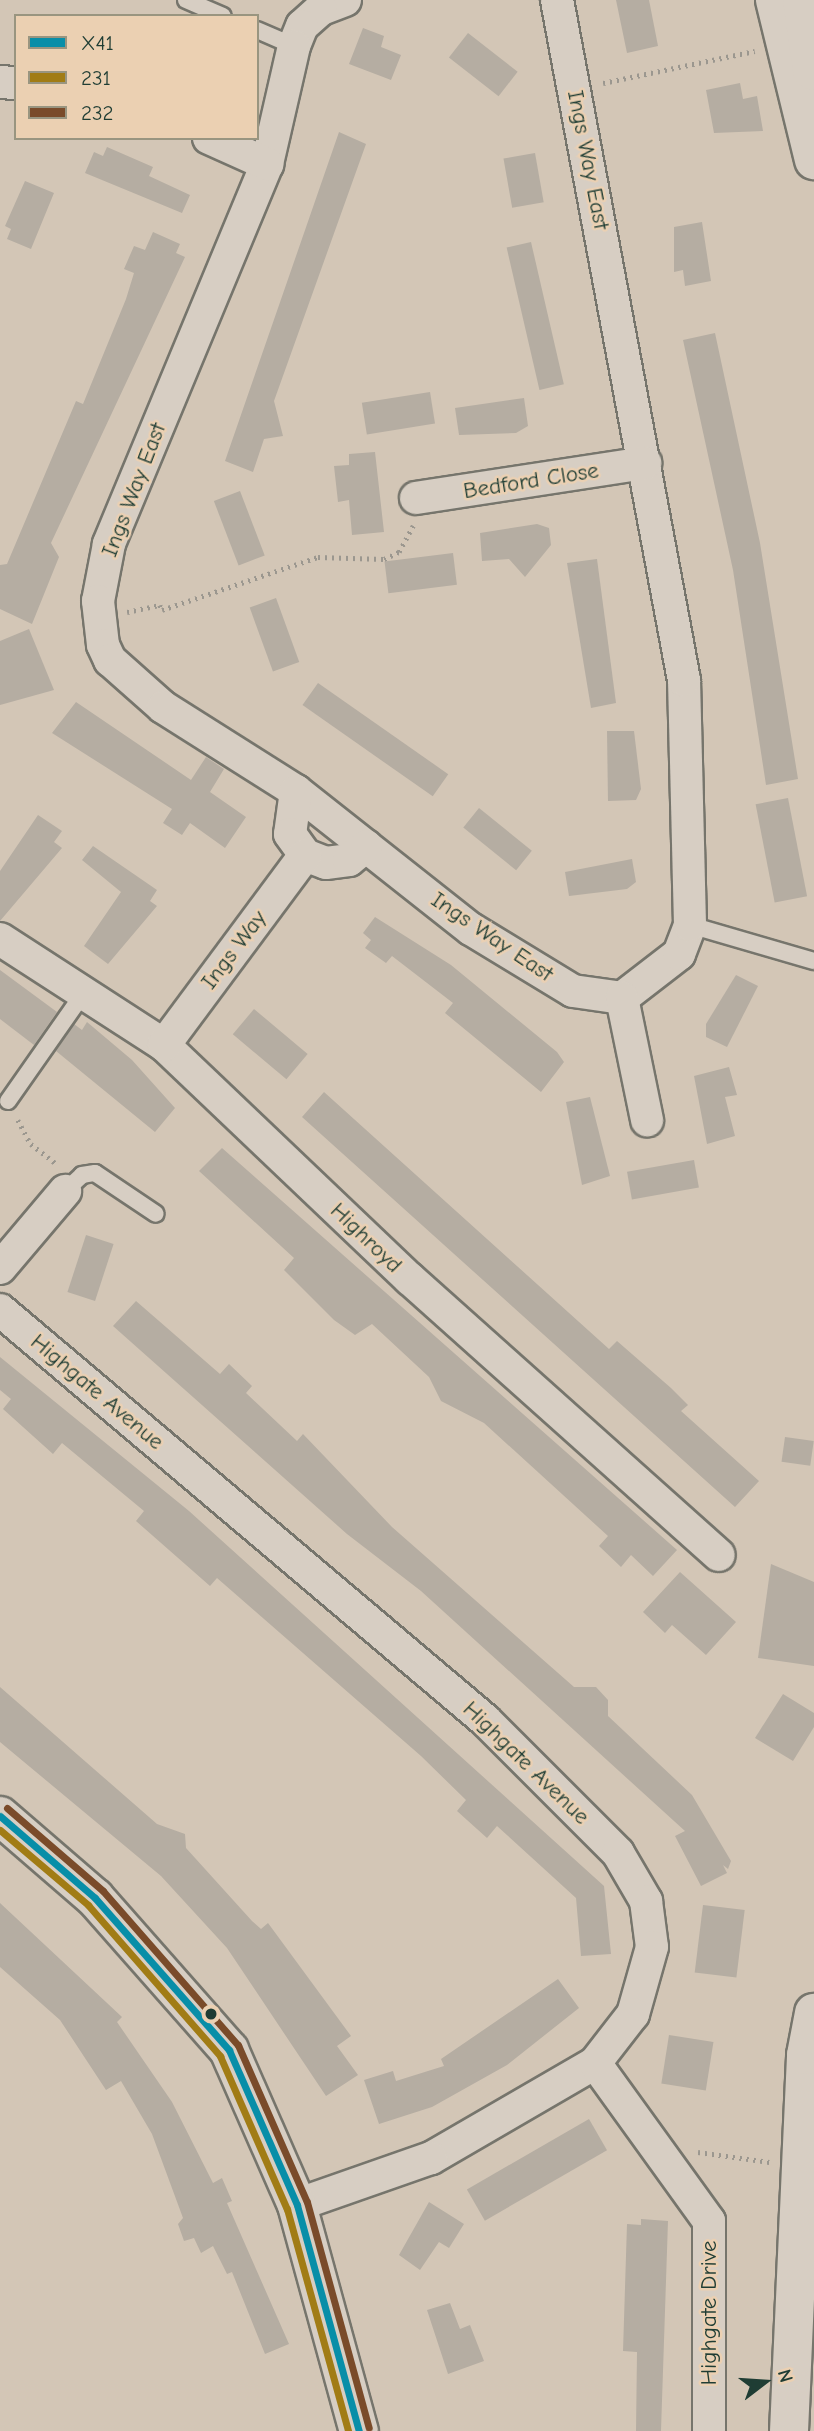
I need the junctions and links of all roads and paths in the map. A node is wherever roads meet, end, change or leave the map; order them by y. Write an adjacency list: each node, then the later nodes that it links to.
1 (186, 0): 6 (lane)
2 (345, 0): 9 (street, Ings Way East)
3 (557, 0): 10 (street, Ings Way East)
4 (775, 0): 8 (main road)
5 (802, 0): 11 (main road)
6 (218, 14)
7 (259, 31): 9 (lane)
8 (786, 45): 10 (path); 13 (main road)
9 (294, 46): 14 (street, Ings Way East)
10 (574, 89): 15 (street, Ings Way East)
11 (814, 90)
12 (213, 140): 14 (street)
13 (814, 160)
14 (267, 164): 17 (street, Ings Way East)
15 (645, 463): 16 (street, Bedford Close); 21 (street, Ings Way East)
16 (416, 498): 17 (path)
17 (99, 618): 18 (street, Ings Way East)
18 (296, 791): 19 (street, Ings Way East); 20 (street)
19 (366, 846): 20 (street); 25 (street, Ings Way East)
20 (305, 855): 26 (street, Ings Way)
21 (691, 925): 23 (lane); 25 (street, Ings Way East)
22 (0, 939): 24 (street, Highroyd)
23 (814, 961)
24 (85, 991): 26 (street, Highroyd); 27 (lane)
25 (622, 998): 28 (street)
26 (163, 1045): 33 (street, Highroyd)
27 (8, 1101): 29 (path)
28 (647, 1120)
29 (65, 1191): 30 (lane); 31 (street)
30 (156, 1214)
31 (0, 1268)
32 (0, 1310): 36 (street, Highgate Avenue)
33 (719, 1555)
34 (0, 1816): 39 (main road)
35 (814, 2013): 38 (main road)
36 (595, 2063): 37 (street, Highgate Drive); 39 (street, Highgate Avenue)
37 (655, 2147): 38 (path); 41 (street, Highgate Drive)
38 (800, 2178): 42 (main road)
39 (297, 2206): 40 (main road)
40 (359, 2431)
41 (709, 2431)
42 (789, 2431)

